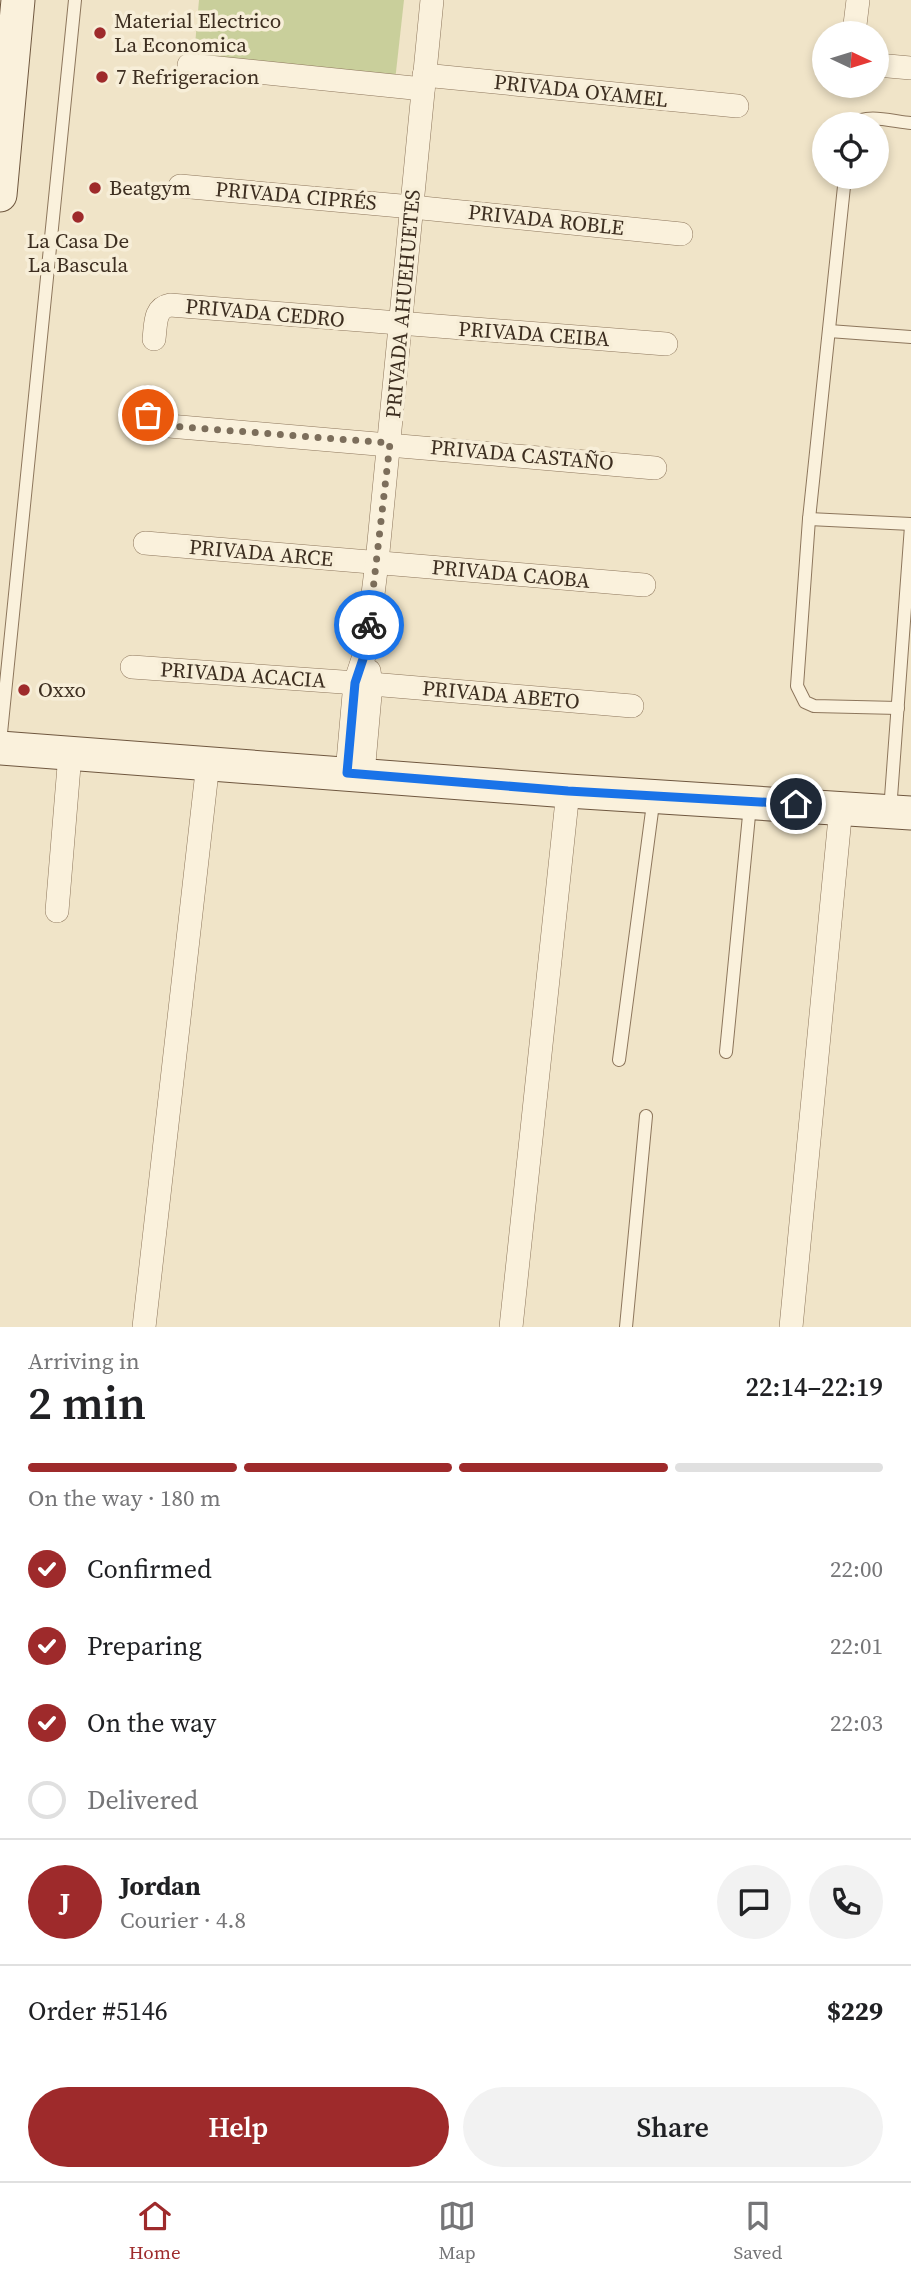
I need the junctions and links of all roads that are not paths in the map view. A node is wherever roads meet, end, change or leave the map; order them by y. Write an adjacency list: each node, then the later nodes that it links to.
1 (18, 0): 15 (main road)
2 (75, 0): 35 (lane)
3 (432, 0): 9 (street, PRIVADA AHUEHUETES)
4 (858, 0): 5 (street)
5 (855, 21)
6 (189, 65): 9 (street, PRIVADA OYAMEL)
7 (889, 66): 8 (street)
8 (911, 68)
9 (424, 82): 10 (street, PRIVADA OYAMEL); 16 (street, PRIVADA AHUEHUETES)
10 (737, 106)
11 (889, 121): 12 (lane)
12 (911, 123)
13 (180, 186): 16 (street, PRIVADA CIPRÉS)
14 (844, 189): 19 (lane)
15 (0, 195)
16 (412, 206): 17 (street, PRIVADA ROBLE); 18 (street, PRIVADA AHUEHUETES)
17 (681, 234)
18 (402, 324): 21 (street, PRIVADA CEDRO); 22 (street, PRIVADA CEIBA); 24 (street, PRIVADA AHUEHUETES)
19 (829, 331): 20 (lane); 26 (lane)
20 (911, 337)
21 (154, 339)
22 (666, 344)
23 (148, 397): 24 (street, PRIVADA CASTAÑO)
24 (390, 443): 25 (street, PRIVADA CASTAÑO); 29 (street, PRIVADA AHUEHUETES)
25 (655, 468)
26 (809, 519): 27 (lane); 34 (lane)
27 (911, 525): 34 (lane)
28 (145, 543): 29 (street, PRIVADA ARCE)
29 (377, 562): 30 (street, PRIVADA CAOBA); 32 (street, PRIVADA AHUEHUETES)
30 (644, 585)
31 (132, 667): 32 (street, PRIVADA ACACIA)
32 (363, 684): 33 (street, PRIVADA ABETO); 38 (street, PRIVADA AHUEHUETES)
33 (632, 706)
34 (898, 708): 43 (lane)
35 (0, 746): 36 (main road)
36 (70, 754): 37 (main road); 44 (street)
37 (208, 763): 38 (main road); 48 (street)
38 (355, 774): 39 (main road)
39 (568, 791): 40 (main road); 49 (street)
40 (654, 796): 41 (main road); 46 (lane)
41 (750, 802): 42 (main road); 45 (lane)
42 (841, 807): 43 (main road); 51 (street)
43 (900, 812)
44 (57, 911)
45 (726, 1052)
46 (619, 1060)
47 (646, 1116): 50 (lane)
48 (144, 1327)
49 (511, 1327)
50 (626, 1327)
51 (791, 1327)

